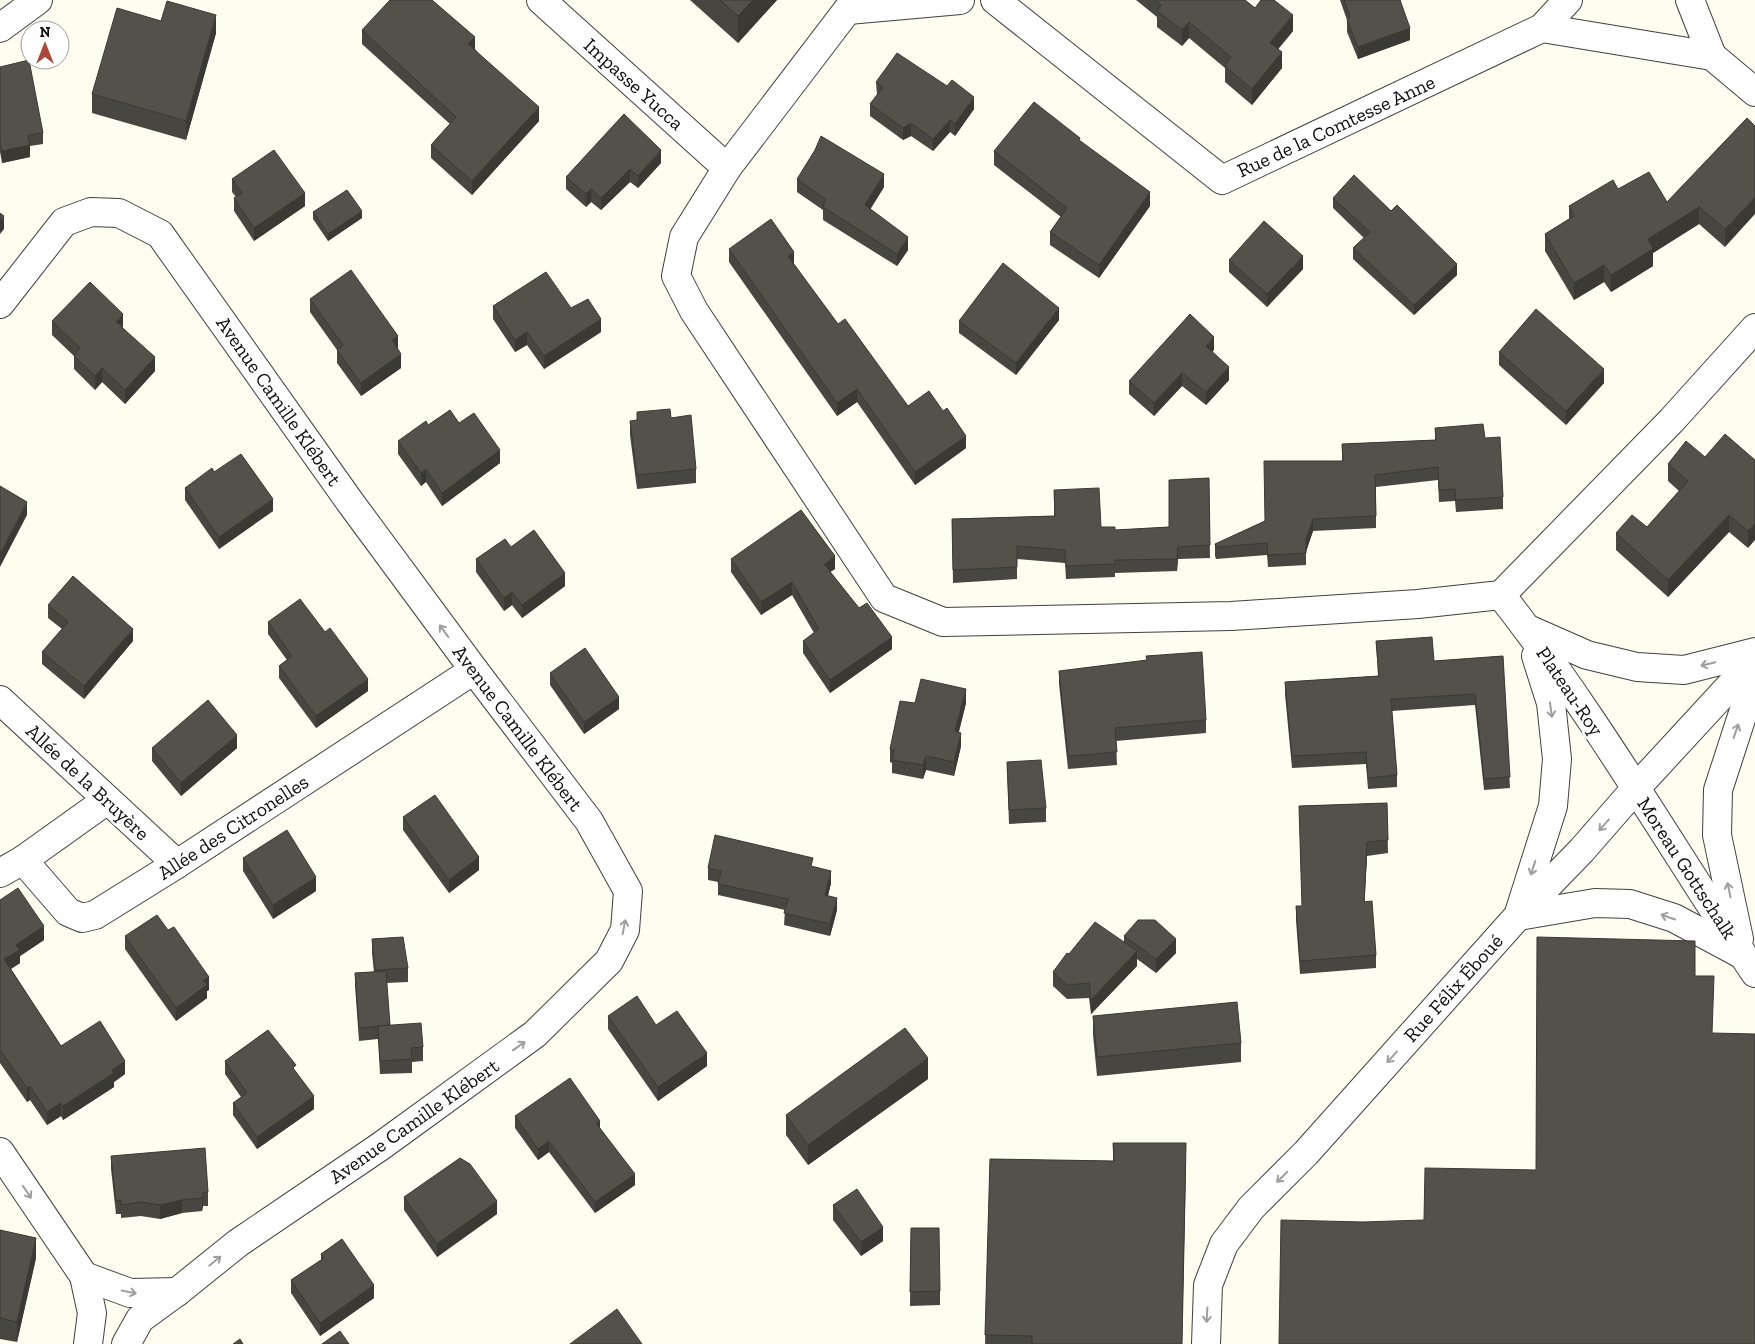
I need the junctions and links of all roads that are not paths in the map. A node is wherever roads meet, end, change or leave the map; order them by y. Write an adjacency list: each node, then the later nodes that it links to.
1 (38, 0): 8 (street)
2 (541, 0): 12 (street, Impasse Yucca)
3 (960, 0): 7 (street)
4 (995, 0): 9 (street, Rue de la Comtesse Anne)
5 (1568, 0): 9 (street, Rue de la Comtesse Anne)
6 (1690, 0): 10 (street)
7 (852, 5): 12 (street)
8 (0, 28)
9 (1542, 28): 10 (street)
10 (1712, 56): 11 (street)
11 (1755, 92)
12 (727, 168): 15 (street)
13 (0, 304): 19 (street, Avenue Camille Klébert, one-way to 13)
14 (1755, 328): 15 (street)
15 (1501, 596): 16 (street, Plateau-Roy)
16 (1528, 629): 17 (street, one-way to 16); 22 (street, Plateau-Roy); 26 (street, one-way to 26)
17 (1755, 652)
18 (1755, 659): 22 (street, Rue Félix Éboué)
19 (474, 670): 24 (street, Allée des Citronelles); 30 (street, Avenue Camille Klébert, one-way to 19)
20 (1755, 676): 27 (street, one-way to 20)
21 (0, 700): 23 (street, Allée de la Bruyère)
22 (1636, 788): 26 (street, Rue Félix Éboué, one-way to 26); 27 (street, Moreau Gottschalk)
23 (107, 800): 24 (street, Allée de la Bruyère); 25 (street)
24 (177, 864): 25 (street, Allée des Citronelles)
25 (11, 866)
26 (1518, 916): 27 (street, one-way to 26); 33 (street, Rue Félix Éboué, one-way to 33)
27 (1749, 964)
28 (0, 1152): 29 (street, one-way to 29)
29 (84, 1276): 30 (street, one-way to 30); 31 (street)
30 (177, 1292): 32 (street, Avenue Camille Klébert)
31 (88, 1344)
32 (126, 1344)
33 (1206, 1344)

